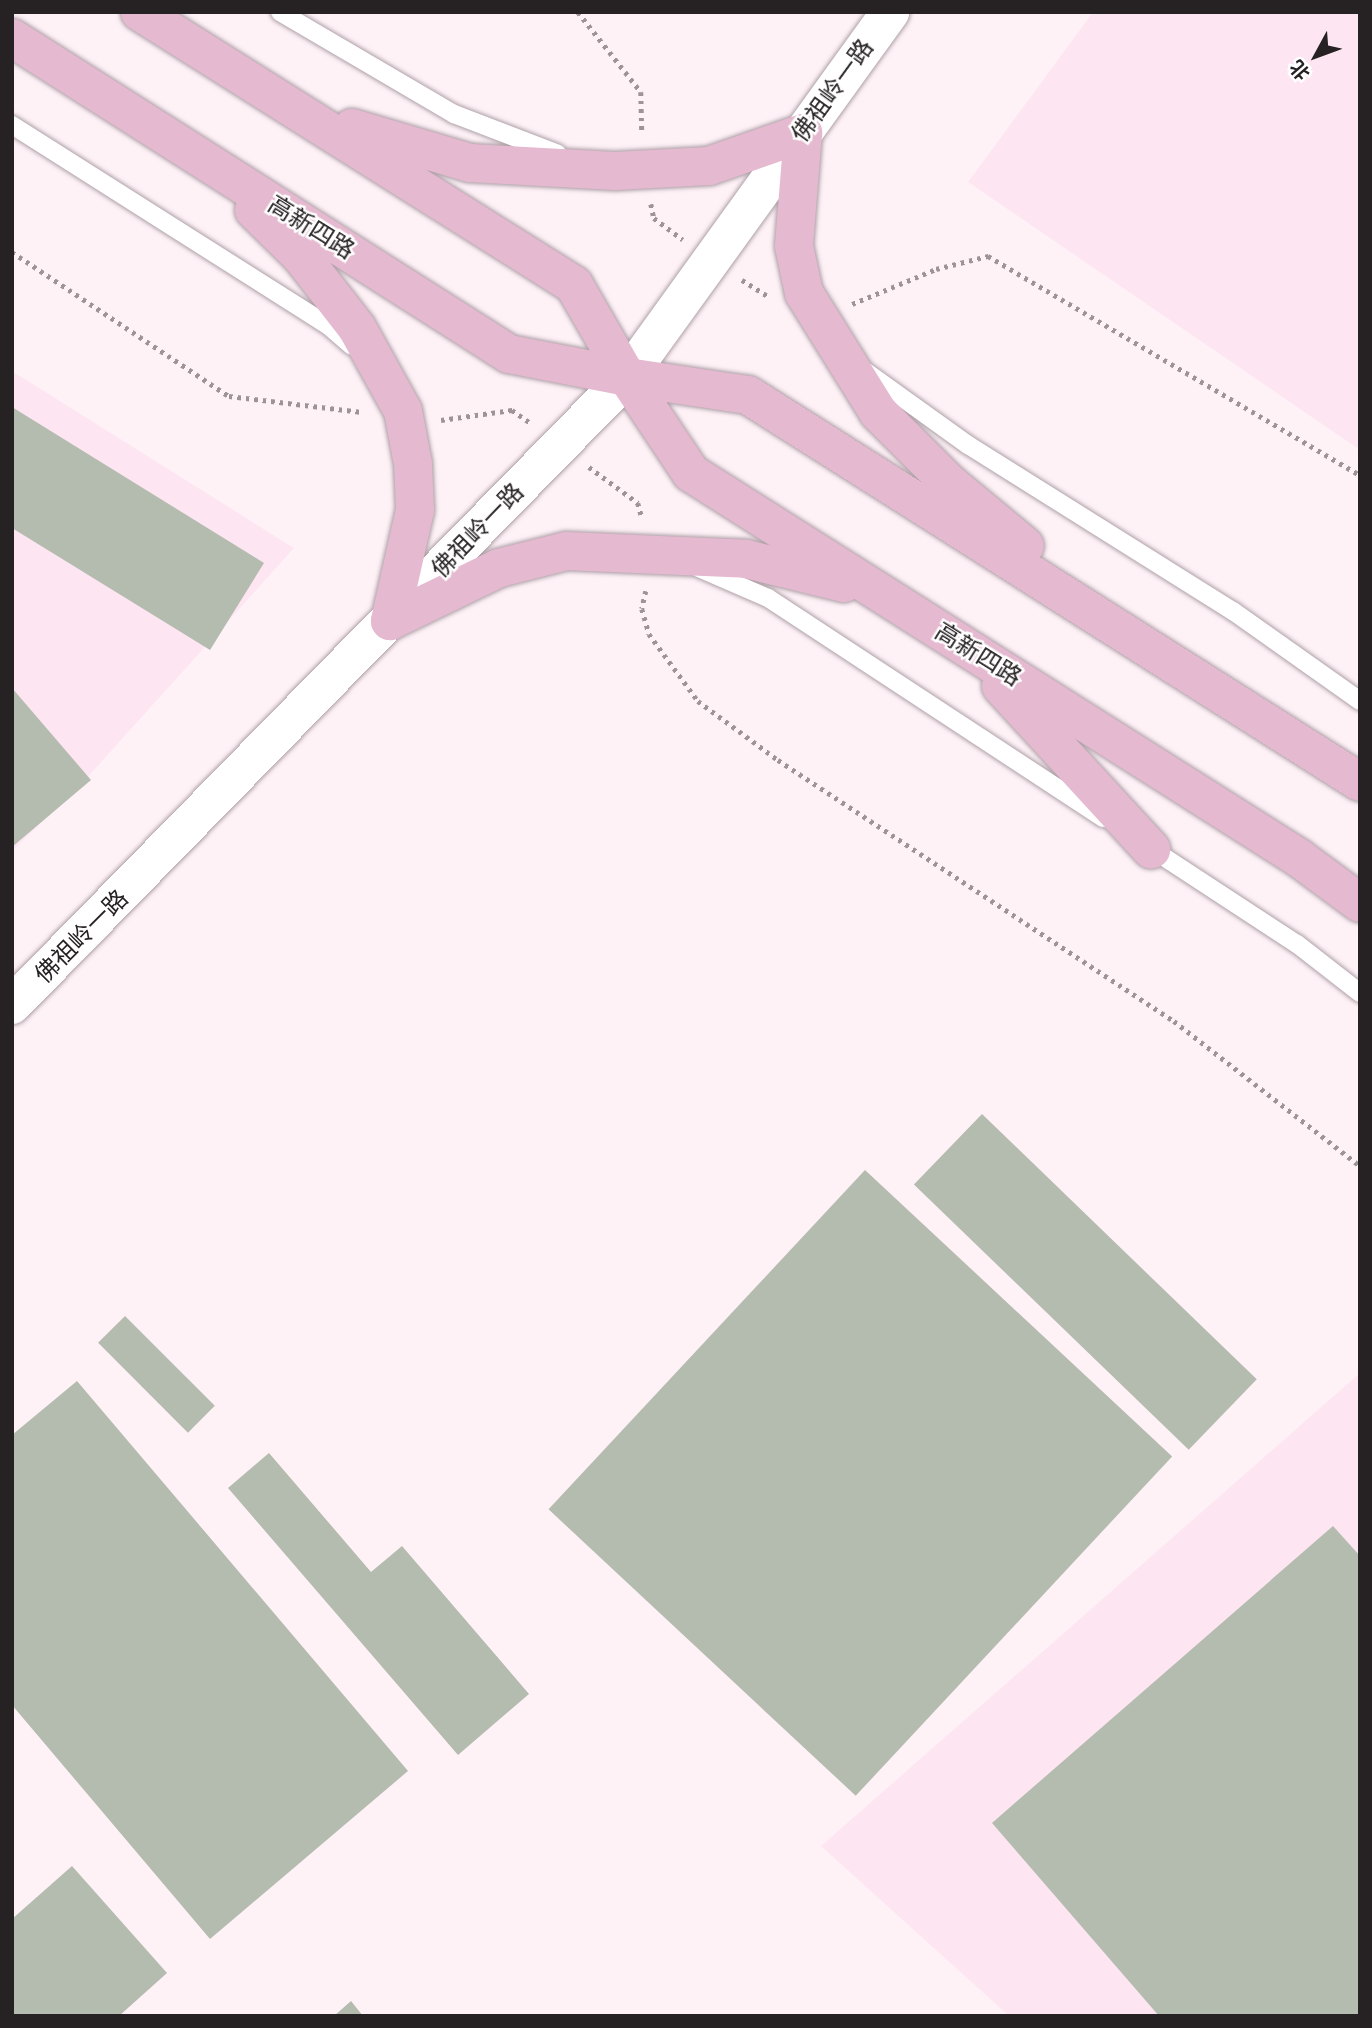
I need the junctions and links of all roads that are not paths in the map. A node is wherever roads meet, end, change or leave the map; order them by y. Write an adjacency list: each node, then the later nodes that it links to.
1 (140, 12): 5 (main road, 高新四路)
2 (280, 12): 9 (lane)
3 (890, 12): 7 (street, 佛祖岭一路)
4 (12, 38): 8 (main road, 高新四路)
5 (282, 101): 9 (main road); 11 (main road, 高新四路)
6 (12, 125): 12 (lane)
7 (803, 134): 9 (main road); 10 (main road); 11 (street, 佛祖岭一路)
8 (200, 157): 11 (main road, 高新四路); 12 (main road)
9 (629, 170)
10 (824, 327): 16 (main road); 18 (lane)
11 (627, 377): 14 (main road, 高新四路); 15 (street, 佛祖岭一路); 16 (main road, 高新四路)
12 (405, 418): 15 (main road)
13 (652, 553): 14 (main road); 15 (main road); 20 (lane)
14 (904, 608): 17 (main road, 高新四路)
15 (390, 621): 23 (street, 佛祖岭一路)
16 (1144, 645): 19 (main road, 高新四路)
17 (965, 647): 20 (main road); 21 (main road, 高新四路)
18 (1360, 701)
19 (1360, 782)
20 (1151, 849): 22 (lane)
21 (1360, 904)
22 (1360, 993)
23 (12, 1004)

